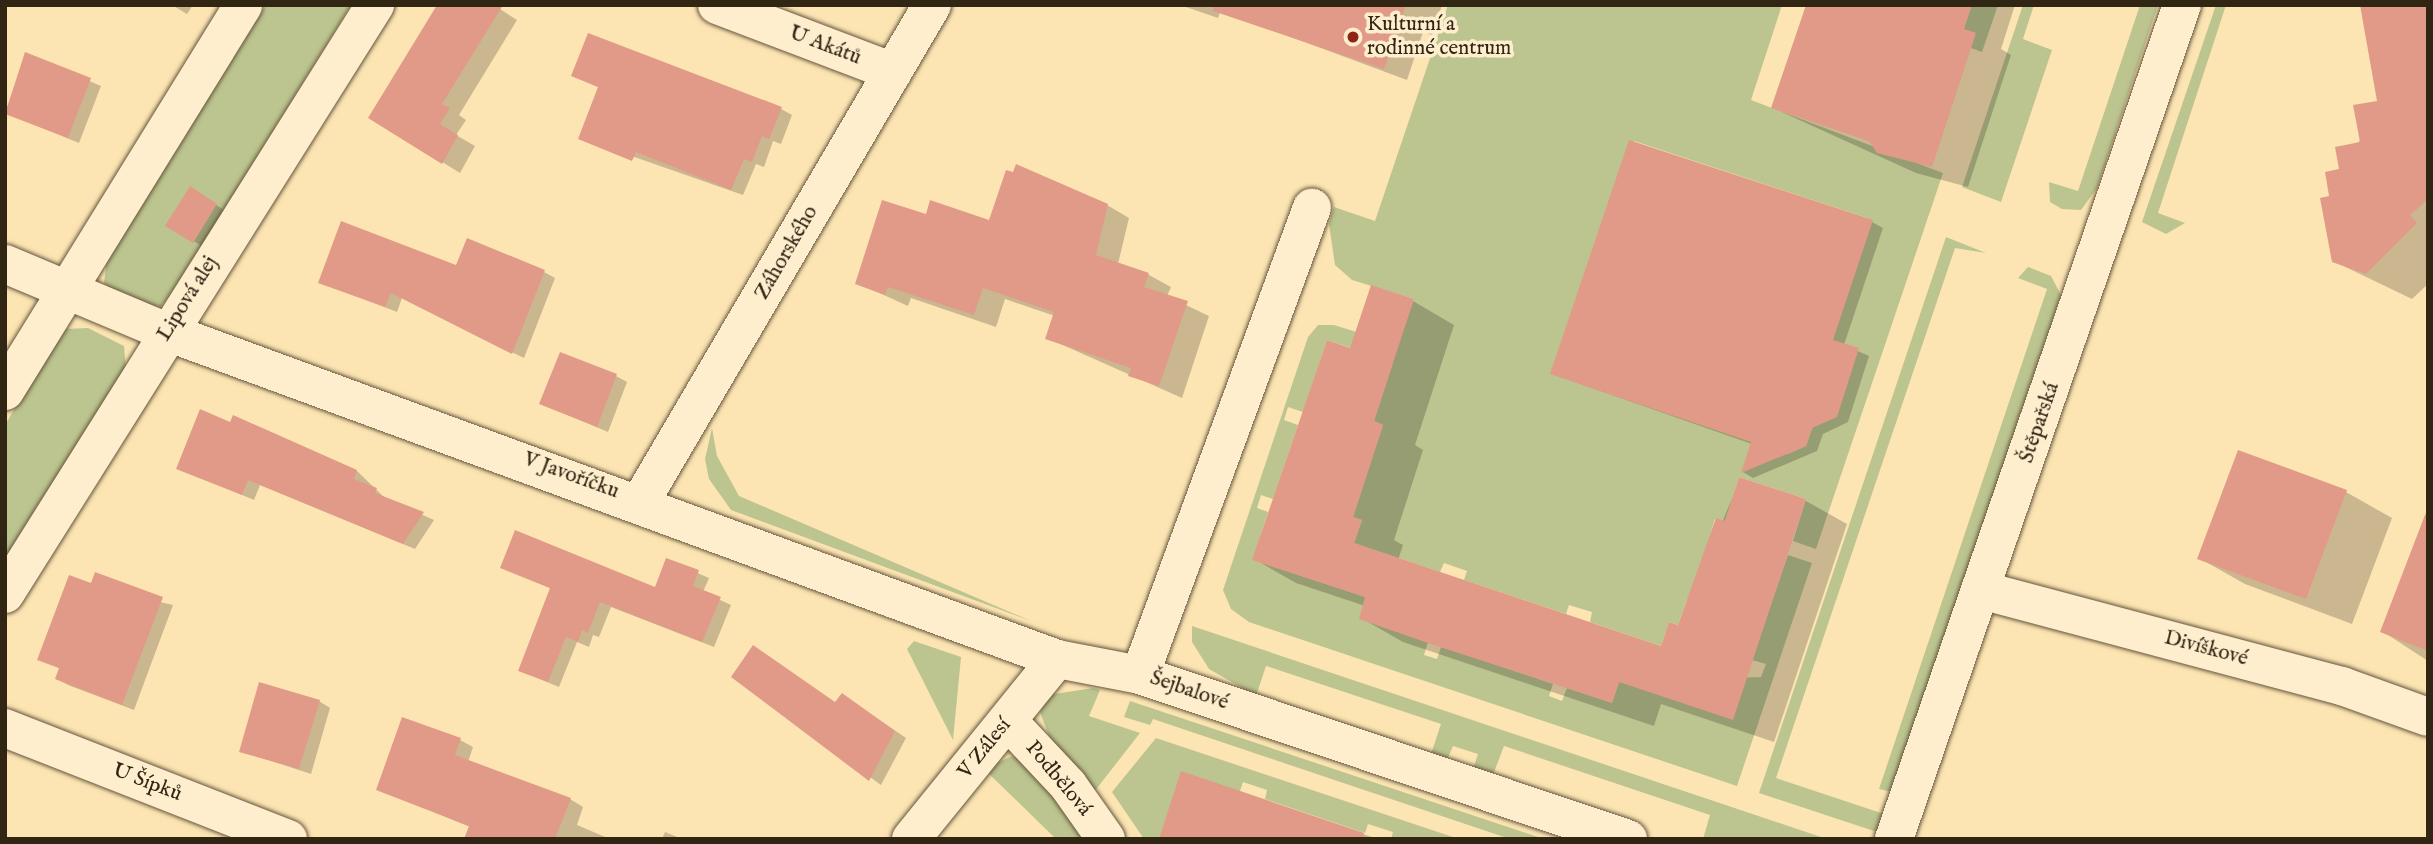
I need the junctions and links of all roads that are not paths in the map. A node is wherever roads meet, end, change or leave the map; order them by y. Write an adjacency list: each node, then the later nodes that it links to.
1 (243, 5): 9 (street)
2 (375, 5): 10 (street, Lipová alej)
3 (717, 5): 6 (street, U Akátů)
4 (932, 5): 6 (street, Záhorského)
5 (2182, 5): 13 (street, Štěpařská)
6 (893, 72): 12 (street, Záhorského)
7 (1312, 208): 16 (street, Šejbalové)
8 (5, 264): 9 (street, V Javoříčku)
9 (69, 289): 10 (street, V Javoříčku); 11 (street)
10 (167, 332): 12 (street, V Javoříčku); 14 (street, Lipová alej)
11 (5, 390)
12 (641, 501): 15 (street, V Javoříčku)
13 (1981, 590): 17 (street, Divíškové); 24 (street, Štěpařská)
14 (5, 594)
15 (1056, 659): 16 (street, V Javoříčku); 18 (street, V Zálesí)
16 (1140, 675): 23 (street, Šejbalové)
17 (2428, 717)
18 (1008, 721): 21 (street, V Zálesí); 22 (street, Podbělová)
19 (5, 728): 20 (street, U Šípků)
20 (288, 839)
21 (911, 839)
22 (1105, 839)
23 (1628, 839)
24 (1894, 839)

